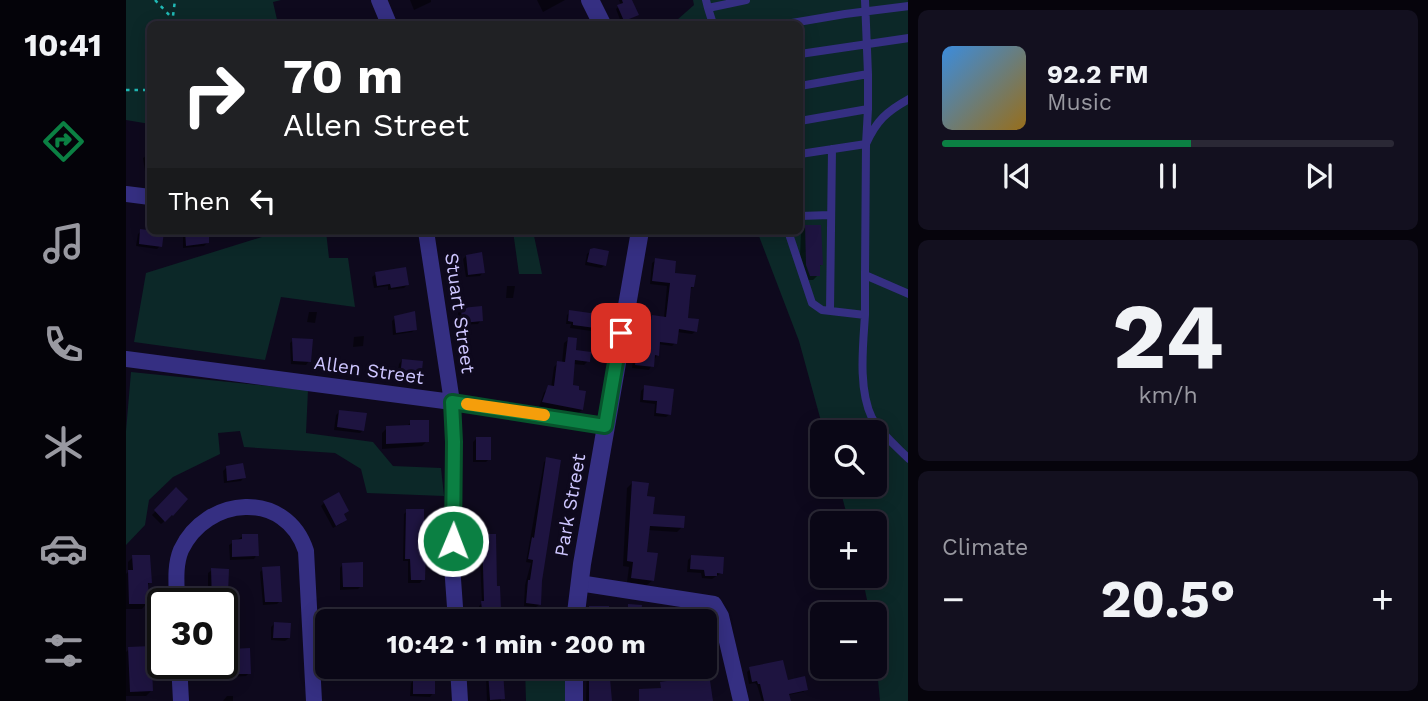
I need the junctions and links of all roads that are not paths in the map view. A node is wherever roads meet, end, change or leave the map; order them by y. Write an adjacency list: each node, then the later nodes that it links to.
1 (379, 0): 8 (street)
2 (590, 0): 9 (street)
3 (746, 0): 5 (lane)
4 (865, 0): 7 (lane)
5 (707, 4): 10 (lane)
6 (908, 6): 7 (lane)
7 (867, 12): 11 (lane); 13 (lane)
8 (388, 21)
9 (600, 21)
10 (712, 21)
11 (803, 21)
12 (908, 38): 13 (lane)
13 (868, 42): 14 (lane); 15 (lane)
14 (803, 53)
15 (868, 75): 16 (lane); 18 (lane)
16 (803, 86)
17 (908, 99): 20 (lane)
18 (868, 109): 19 (lane); 20 (lane)
19 (803, 120)
20 (866, 144): 21 (lane); 30 (lane)
21 (832, 149): 22 (lane); 25 (lane)
22 (803, 154)
23 (126, 194): 24 (street)
24 (147, 197)
25 (830, 215): 26 (lane); 32 (lane)
26 (803, 216)
27 (427, 235): 35 (street, Stuart Street)
28 (639, 235): 36 (street, Park Street)
29 (789, 235): 32 (lane)
30 (865, 275): 31 (lane); 33 (lane)
31 (908, 294)
32 (830, 311): 33 (lane)
33 (865, 315): 37 (lane)
34 (126, 359): 35 (street, Allen Street)
35 (452, 402): 36 (street, Allen Street); 40 (street, Stuart Street)
36 (605, 426): 38 (street, Park Street)
37 (908, 459)
38 (579, 583): 41 (street, Park Street); 49 (street)
39 (177, 588): 46 (street)
40 (455, 609)
41 (576, 609)
42 (180, 679): 45 (street)
43 (459, 679): 47 (street)
44 (574, 679): 48 (street)
45 (181, 701)
46 (314, 701)
47 (460, 701)
48 (575, 701)
49 (741, 701)

